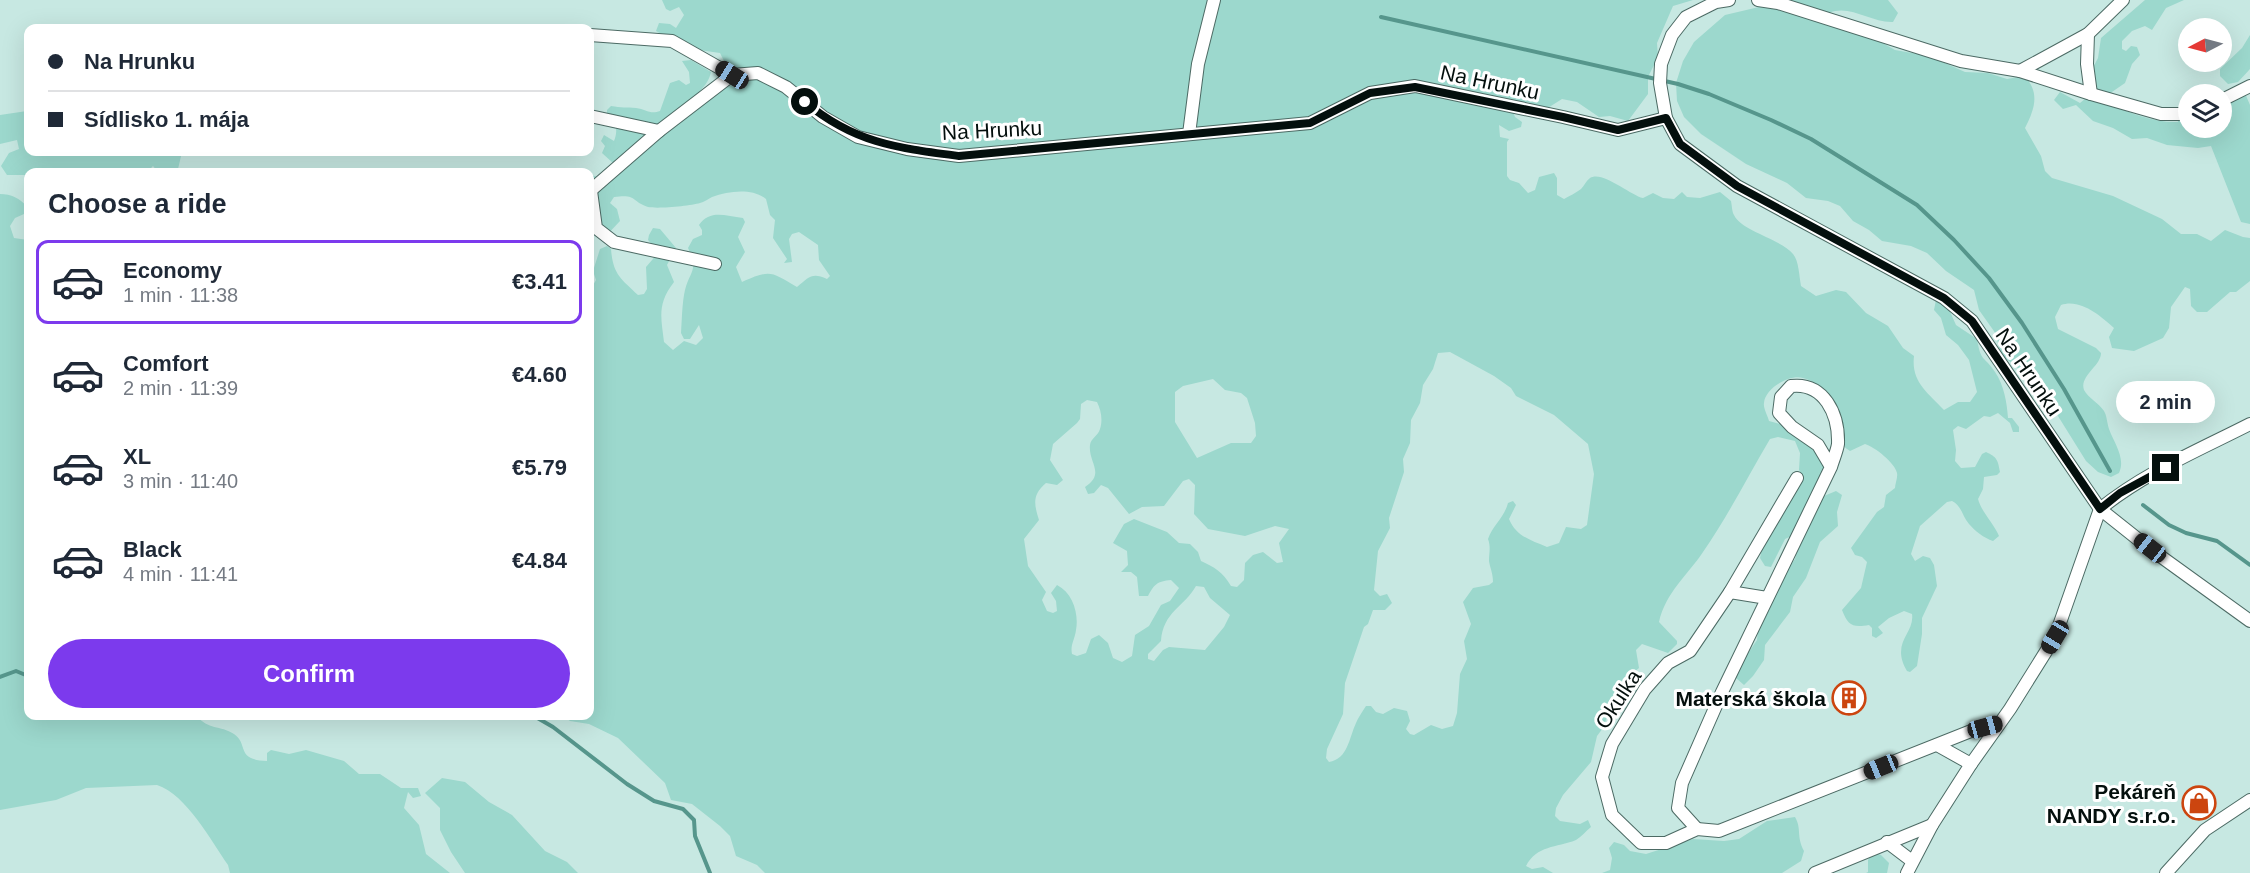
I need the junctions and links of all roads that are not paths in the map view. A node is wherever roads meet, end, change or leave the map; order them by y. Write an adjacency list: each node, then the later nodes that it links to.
1 (1214, 0): 16 (street)
2 (1730, 0): 14 (street)
3 (1758, 0): 7 (street)
4 (2123, 0): 5 (street)
5 (2088, 34): 7 (street); 10 (street)
6 (594, 35): 8 (street)
7 (2019, 71): 10 (street)
8 (732, 75): 15 (street); 16 (street, Na Hrunku)
9 (2250, 86): 11 (street)
10 (2091, 94): 12 (street)
11 (2232, 95)
12 (2178, 114)
13 (594, 118): 15 (street)
14 (1666, 118): 16 (street, Na Hrunku); 23 (street, Na Hrunku)
15 (659, 131): 17 (street)
16 (1189, 134)
17 (594, 188)
18 (594, 216): 19 (street)
19 (716, 264)
20 (2250, 424): 23 (street)
21 (1831, 467): 21 (street); 25 (street)
22 (1797, 478): 24 (street, Okulka)
23 (2100, 509): 26 (street, Na Hrunku); 27 (street)
24 (1730, 592): 25 (street); 32 (street, Okulka)
25 (1767, 598): 32 (street)
26 (2250, 621)
27 (1999, 723): 28 (street, Okulka); 29 (street)
28 (1937, 745): 29 (street); 32 (street, Okulka)
29 (1971, 764): 31 (street)
30 (2250, 800): 37 (street)
31 (1932, 825): 33 (street); 34 (street)
32 (1697, 829)
33 (1887, 842): 34 (street); 35 (street)
34 (1912, 861): 36 (street)
35 (1815, 873)
36 (1906, 873)
37 (2166, 873)

